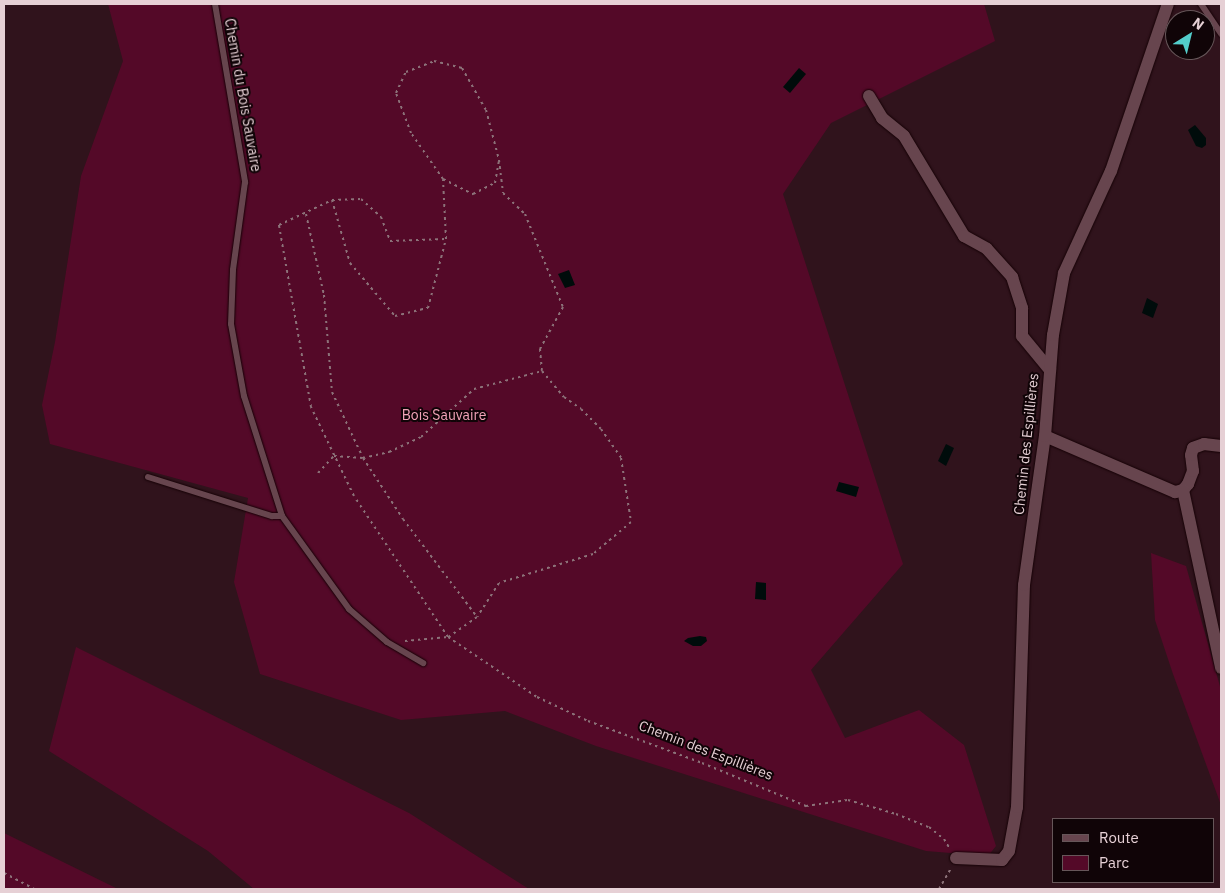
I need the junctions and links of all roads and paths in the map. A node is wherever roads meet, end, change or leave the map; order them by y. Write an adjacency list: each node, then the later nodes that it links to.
1 (215, 4): 20 (lane, Chemin du Bois Sauvaire)
2 (1168, 4): 11 (street, Chemin des Espillières)
3 (1201, 4): 4 (lane)
4 (1221, 34)
5 (869, 96): 11 (street)
6 (499, 160): 7 (path); 7 (path); 12 (path)
7 (443, 179): 10 (path)
8 (332, 200): 9 (path); 10 (path); 10 (path)
9 (306, 214): 15 (path); 16 (path)
10 (446, 239)
11 (1050, 370): 13 (street, Chemin des Espillières)
12 (542, 371): 16 (path); 21 (path)
13 (1045, 436): 19 (street); 26 (street, Chemin des Espillières)
14 (1221, 446): 19 (street)
15 (334, 456): 16 (path); 17 (path); 22 (path)
16 (363, 458): 21 (path)
17 (318, 473)
18 (148, 477): 20 (lane)
19 (1183, 490): 25 (street)
20 (282, 516): 23 (lane, Chemin du Bois Sauvaire)
21 (477, 617): 22 (path)
22 (448, 637): 23 (path); 26 (path, Chemin des Espillières)
23 (387, 642): 24 (lane, Chemin du Bois Sauvaire)
24 (423, 663)
25 (1221, 668)
26 (956, 858): 29 (path)
27 (4, 873): 28 (path)
28 (34, 889)
29 (939, 889)

